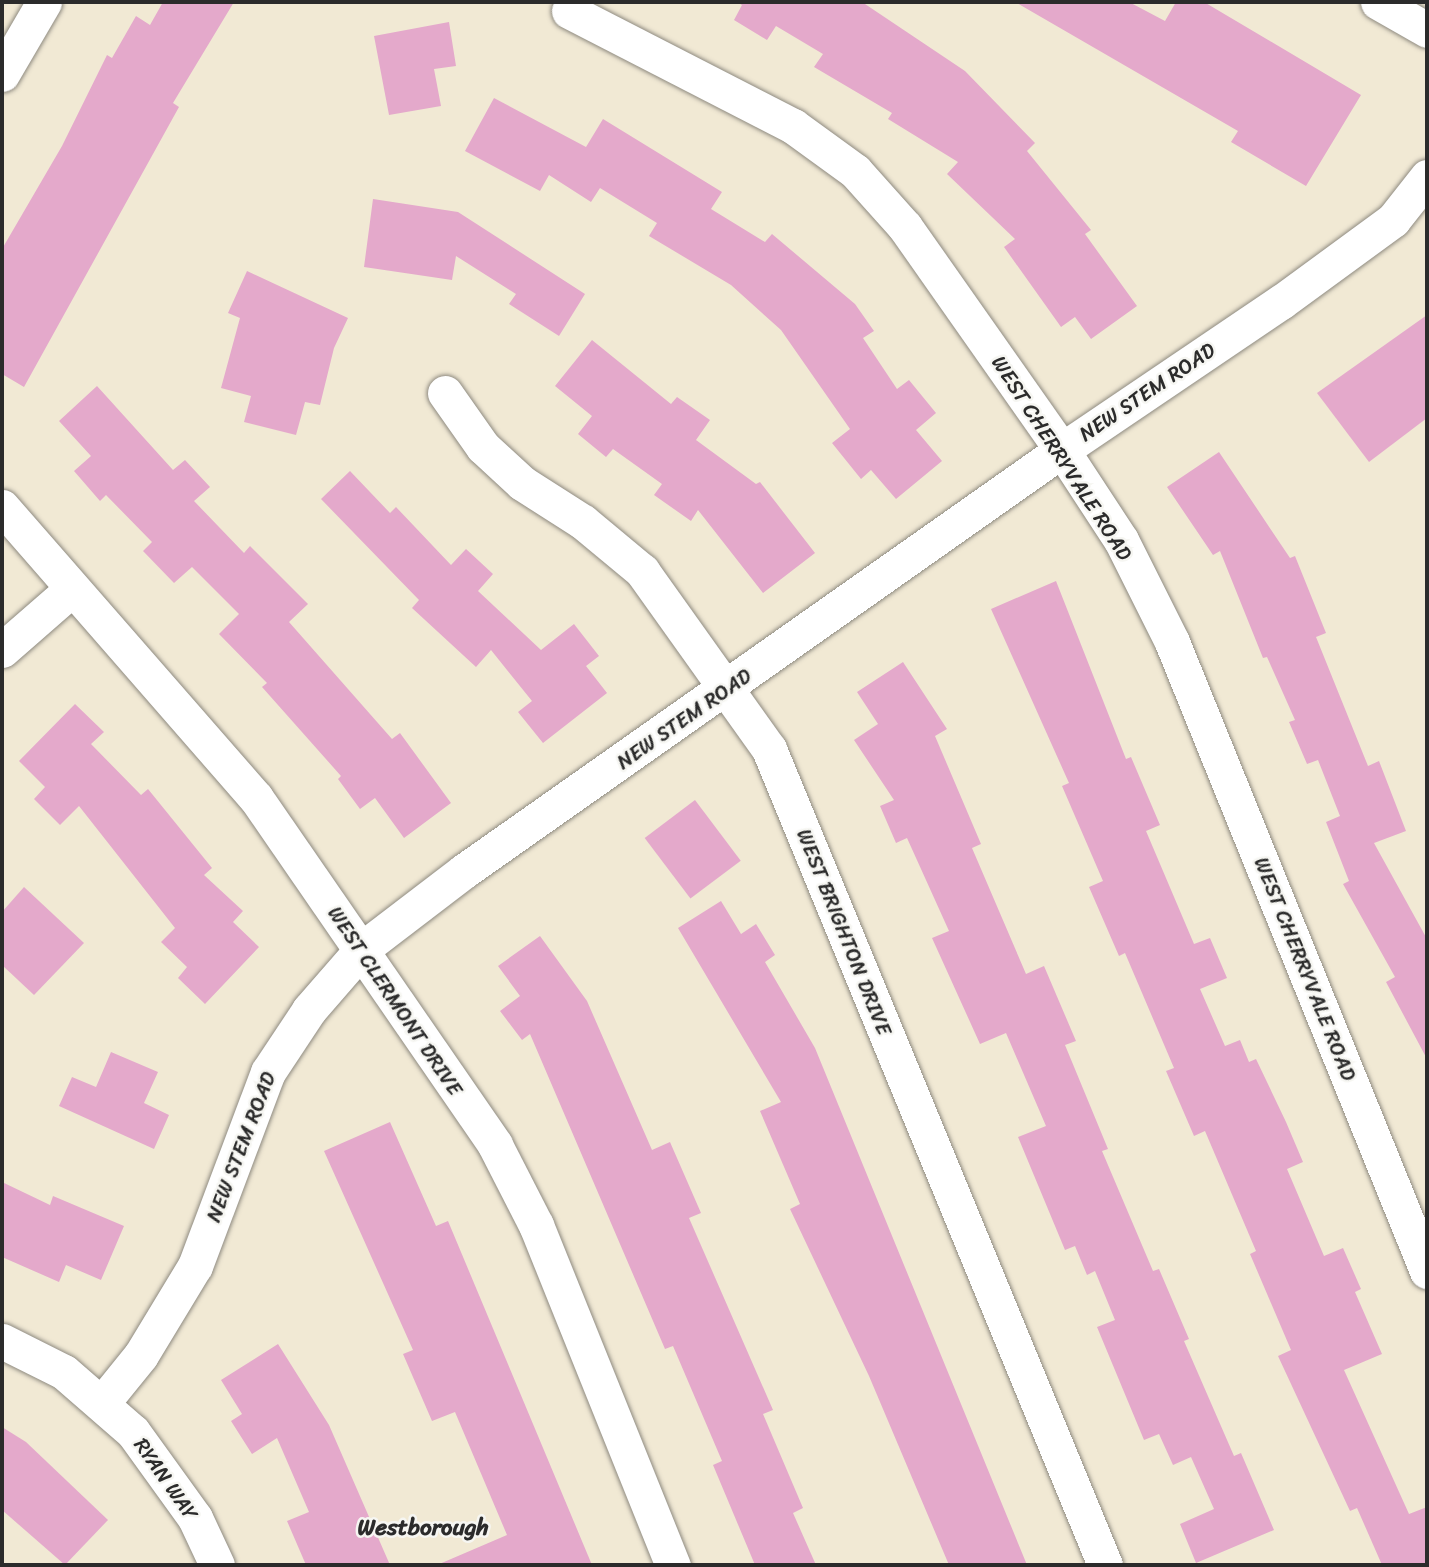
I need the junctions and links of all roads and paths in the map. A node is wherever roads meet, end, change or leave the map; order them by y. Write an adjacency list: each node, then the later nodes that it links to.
1 (44, 2): 5 (street)
2 (1378, 2): 4 (street)
3 (569, 11): 8 (street, WEST CHERRYVALE ROAD)
4 (1427, 30)
5 (2, 74)
6 (1427, 177): 8 (street, NEW STEM ROAD)
7 (445, 393): 12 (street, WEST BRIGHTON DRIVE)
8 (1062, 450): 12 (street, NEW STEM ROAD); 14 (street, WEST CHERRYVALE ROAD)
9 (2, 507): 10 (street, WEST CLERMONT DRIVE)
10 (72, 589): 11 (street); 13 (street, WEST CLERMONT DRIVE)
11 (2, 650)
12 (726, 691): 13 (street, NEW STEM ROAD); 19 (street, WEST BRIGHTON DRIVE)
13 (362, 949): 16 (street, NEW STEM ROAD); 18 (street, WEST CLERMONT DRIVE)
14 (1427, 1270)
15 (2, 1341): 16 (street, RYAN WAY)
16 (103, 1402): 17 (street, RYAN WAY)
17 (217, 1565)
18 (673, 1565)
19 (1105, 1565)

